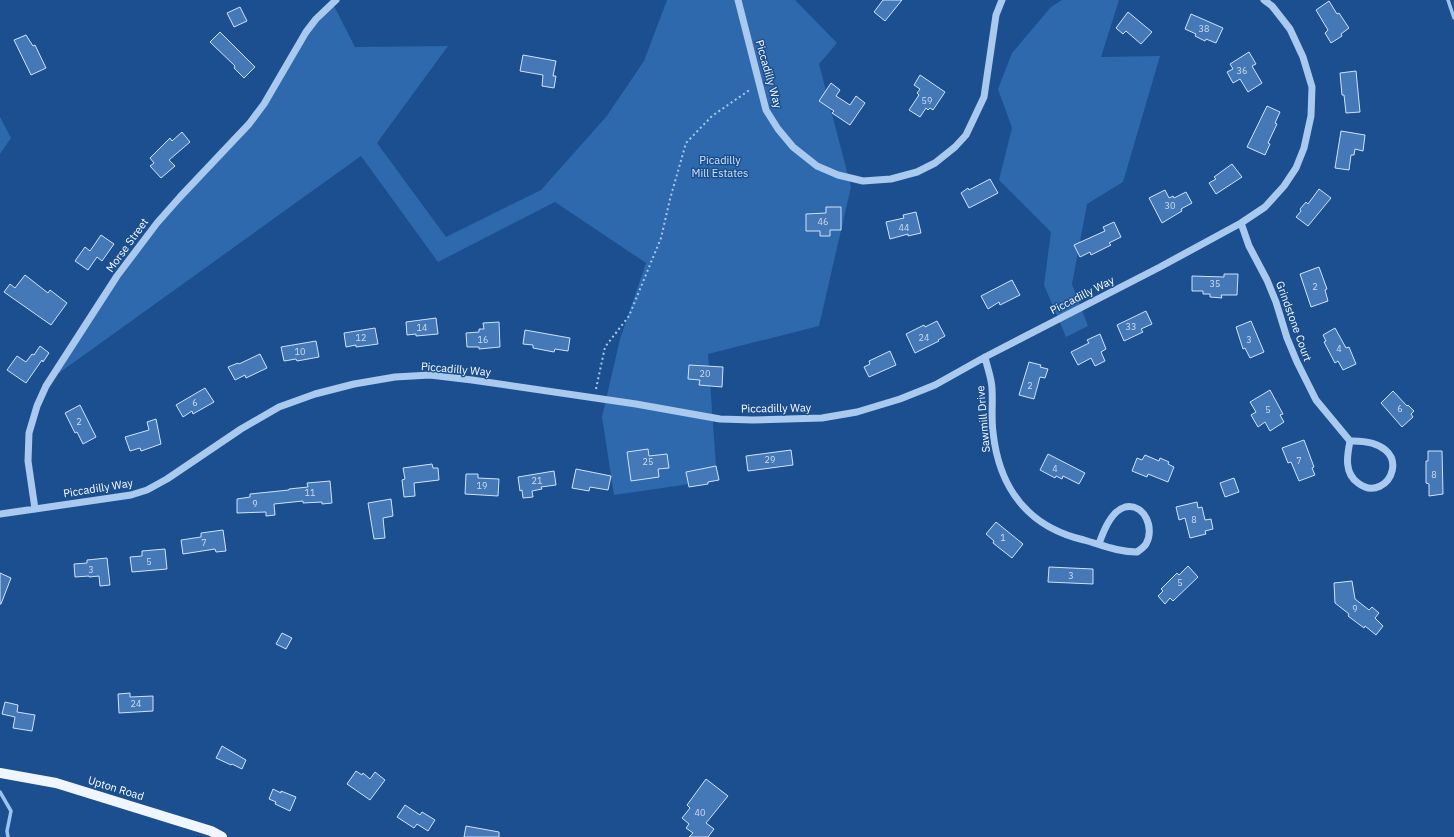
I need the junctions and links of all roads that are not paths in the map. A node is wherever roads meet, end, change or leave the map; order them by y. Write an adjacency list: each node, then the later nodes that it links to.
1 (336, 0): 8 (street, Morse Street)
2 (738, 0): 3 (street, Piccadilly Way)
3 (1002, 0)
4 (1264, 0): 5 (street, Piccadilly Way)
5 (1241, 223): 6 (street, Piccadilly Way); 7 (street, Grindstone Court)
6 (985, 357): 8 (street, Piccadilly Way); 10 (street, Sawmill Drive)
7 (1350, 441): 7 (street)
8 (35, 509): 9 (street)
9 (0, 514)
10 (1099, 544): 10 (street, Sawmill Drive)
11 (0, 773): 12 (main road, Upton Road)
12 (222, 837)

